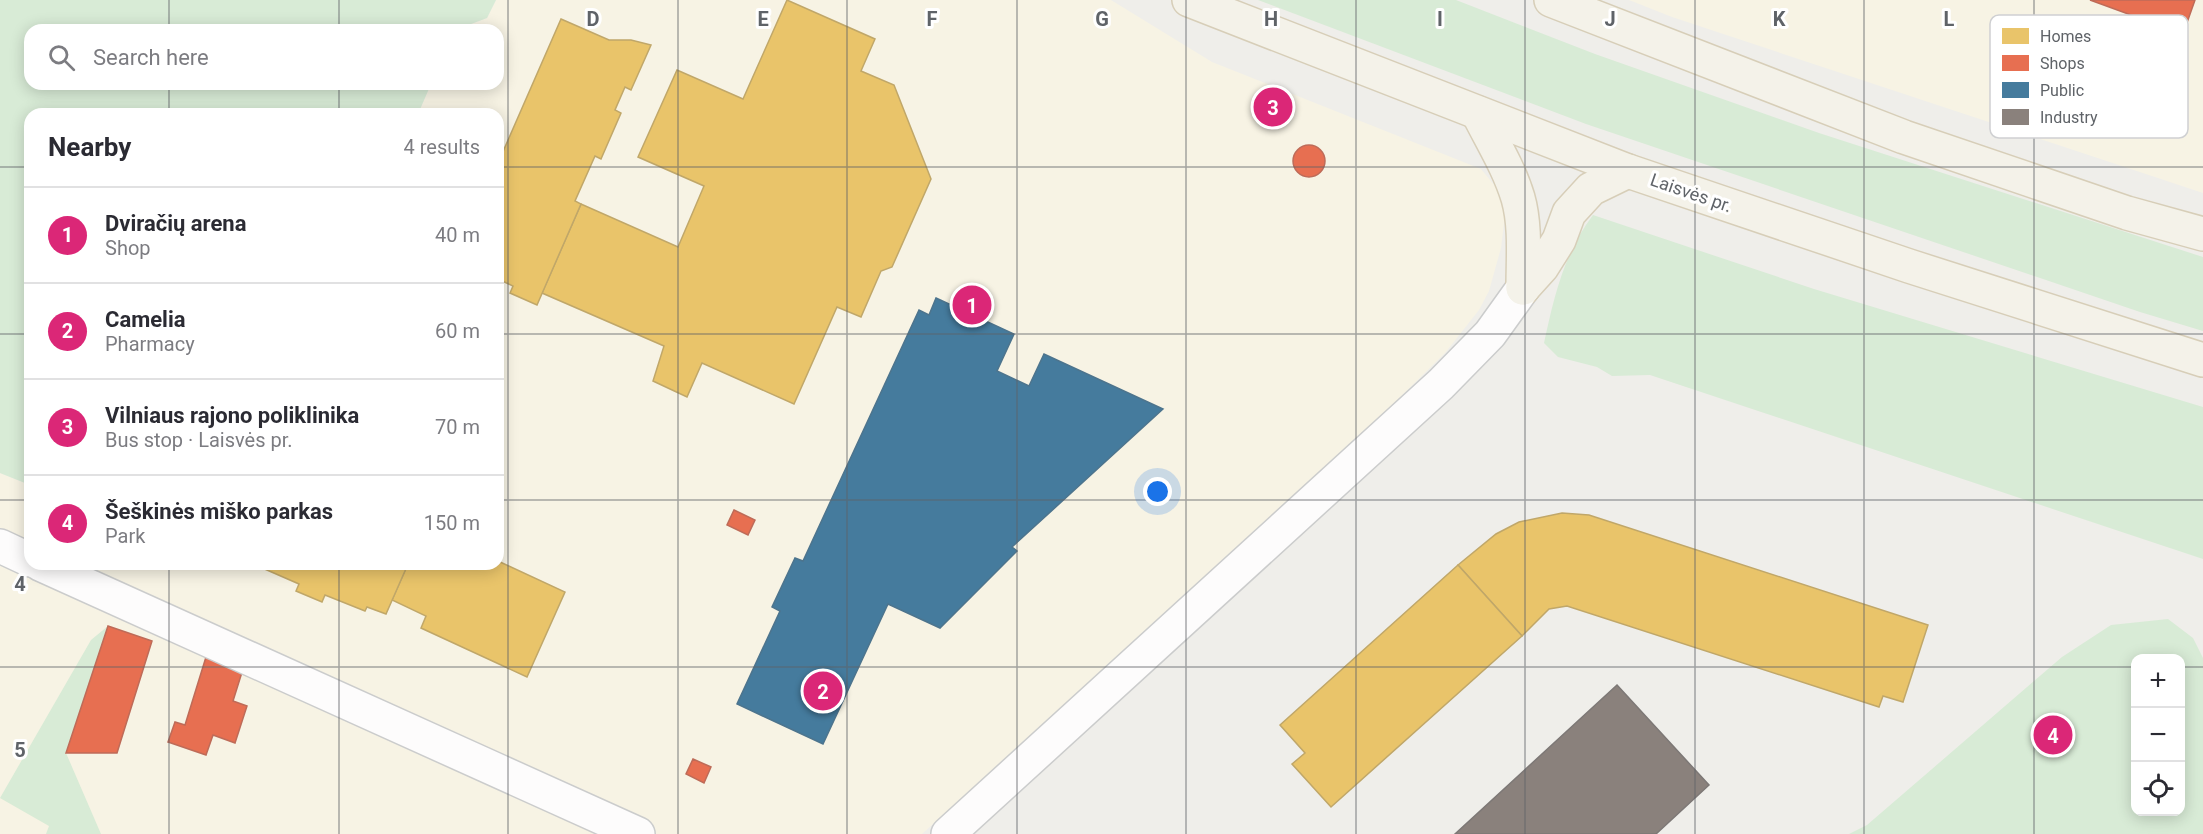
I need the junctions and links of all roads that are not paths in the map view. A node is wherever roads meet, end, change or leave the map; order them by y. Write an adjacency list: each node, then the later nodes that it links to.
1 (1189, 0): 3 (main road, Laisvės pr.)
2 (1551, 0): 5 (main road)
3 (1478, 113): 4 (main road, Laisvės pr.); 6 (main road)
4 (1628, 171): 6 (main road); 7 (main road, Laisvės pr.)
5 (2203, 234)
6 (1523, 288): 12 (street)
7 (2203, 360)
8 (0, 546): 9 (street)
9 (24, 557)
10 (53, 570): 11 (street)
11 (638, 834)
12 (948, 834)

